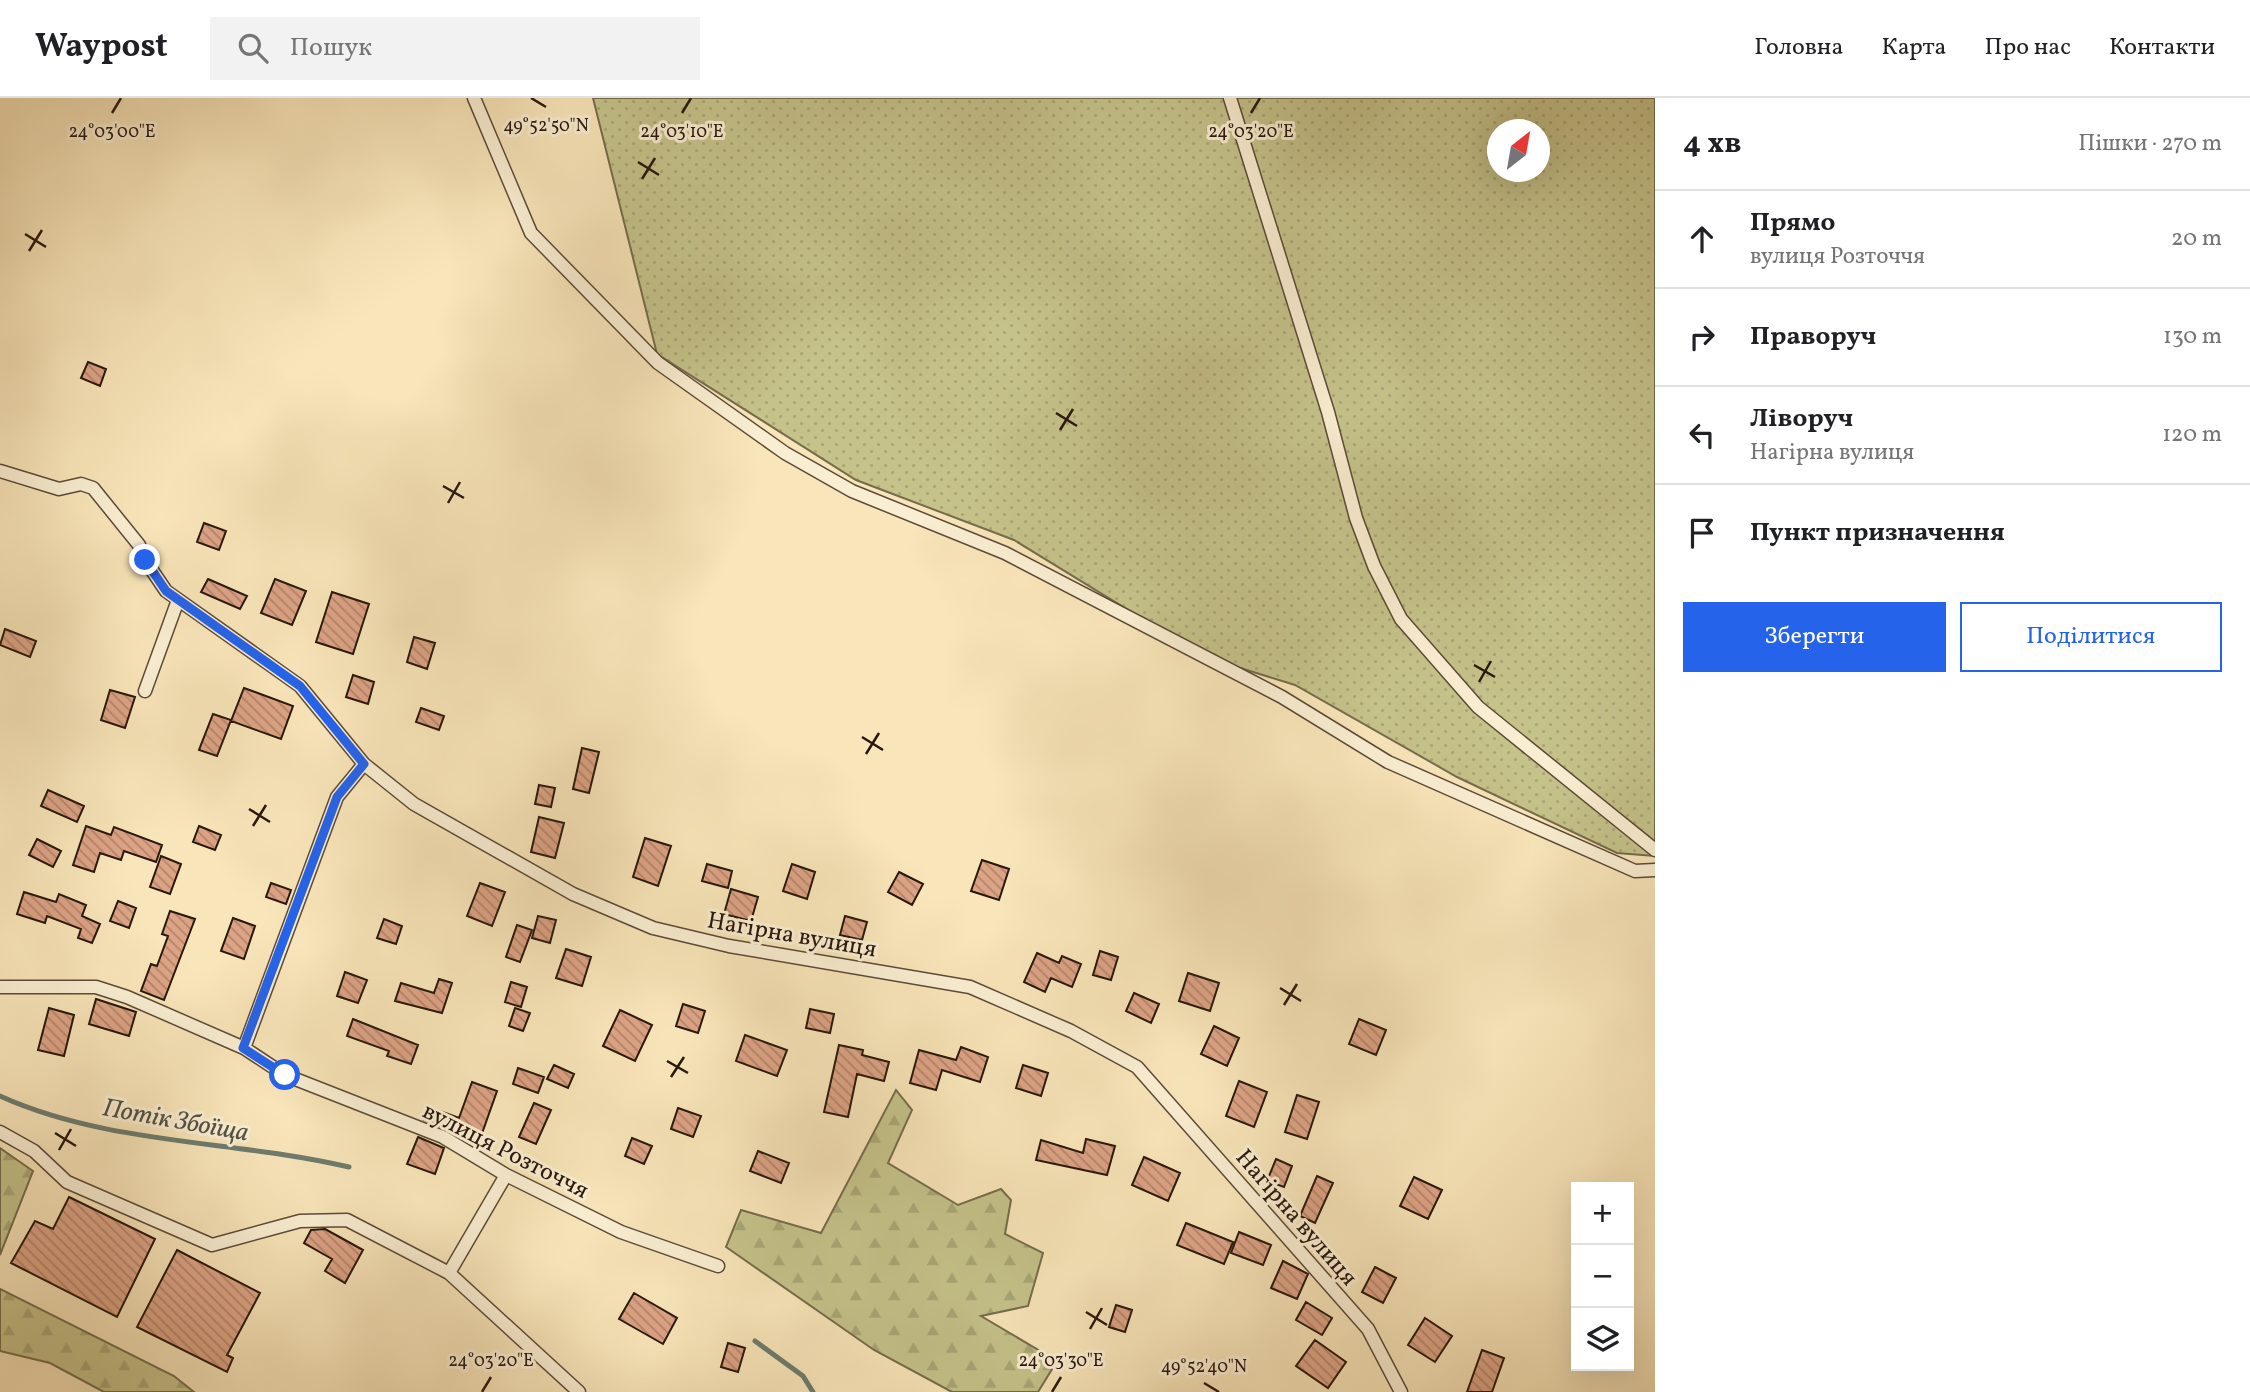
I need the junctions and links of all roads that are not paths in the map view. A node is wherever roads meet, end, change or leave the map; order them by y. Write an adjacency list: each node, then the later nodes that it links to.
1 (474, 98): 8 (street)
2 (1230, 98): 7 (street)
3 (0, 471): 4 (street, Нагірна вулиця)
4 (178, 600): 5 (street); 6 (street, Нагірна вулиця)
5 (145, 691)
6 (364, 764): 10 (street); 16 (street, Нагірна вулиця)
7 (1655, 850)
8 (1655, 870)
9 (0, 987): 10 (street, вулиця Розточчя)
10 (243, 1048): 12 (street, вулиця Розточчя)
11 (0, 1132): 14 (street)
12 (506, 1175): 13 (street, вулиця Розточчя); 14 (street)
13 (718, 1266)
14 (449, 1273): 15 (street)
15 (579, 1392)
16 (1401, 1392)

